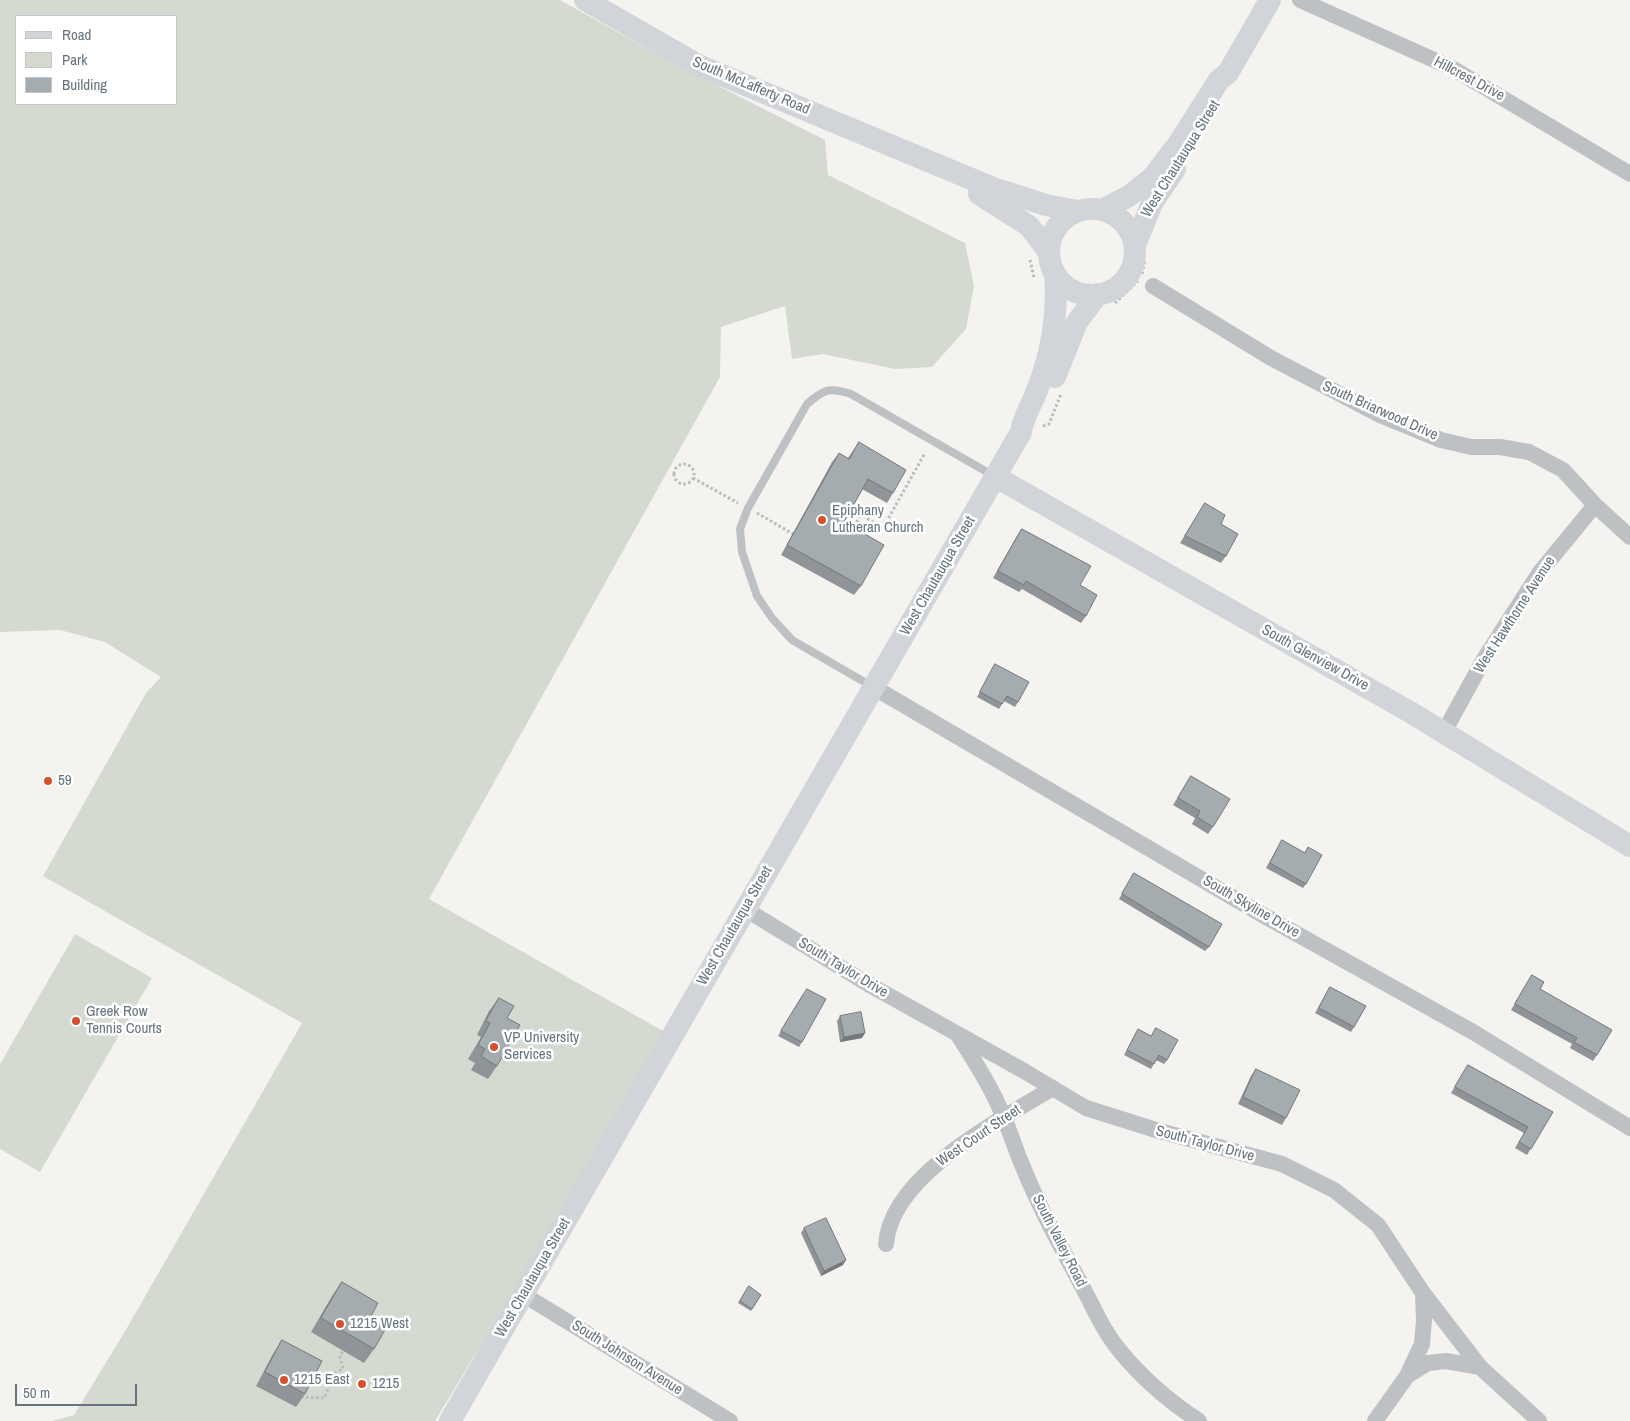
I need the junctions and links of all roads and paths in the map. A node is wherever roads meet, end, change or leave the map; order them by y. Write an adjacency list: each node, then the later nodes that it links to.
1 (585, 0): 5 (street, South McLafferty Road)
2 (1270, 0): 4 (street, West Chautauqua Street)
3 (1300, 0): 6 (street, Hillcrest Drive)
4 (1228, 73): 7 (street, West Chautauqua Street); 9 (street, West Chautauqua Street)
5 (923, 160): 8 (street, South McLafferty Road); 10 (street, South McLafferty Road)
6 (1630, 174)
7 (1102, 210): 8 (street, West Chautauqua Street); 9 (street, West Chautauqua Street)
8 (1077, 211): 10 (street)
9 (1140, 251): 14 (street, West Chautauqua Street); 14 (path)
10 (1039, 255): 11 (street, West Chautauqua Street); 12 (path)
11 (1055, 274): 14 (street); 16 (street, West Chautauqua Street)
12 (1035, 284)
13 (1153, 286): 20 (street, South Briarwood Drive)
14 (1104, 300): 16 (street, West Chautauqua Street)
15 (1064, 387): 16 (path)
16 (1021, 432): 18 (street, West Chautauqua Street)
17 (925, 453): 23 (path)
18 (996, 477): 21 (lane); 27 (street, West Chautauqua Street); 28 (street, South Glenview Drive)
19 (693, 478): 19 (path); 21 (path)
20 (1595, 505): 25 (street, South Briarwood Drive); 28 (street, West Hawthorne Avenue)
21 (748, 508): 24 (path); 27 (lane)
22 (850, 508): 23 (path)
23 (861, 514): 26 (path)
24 (792, 534)
25 (1630, 537)
26 (848, 538)
27 (873, 687): 30 (street, West Chautauqua Street); 34 (street, South Skyline Drive)
28 (1444, 732): 29 (street, South Glenview Drive)
29 (1630, 846)
30 (745, 909): 31 (street, South Taylor Drive); 37 (street, West Chautauqua Street)
31 (957, 1034): 32 (street, South Taylor Drive); 33 (street, South Valley Road)
32 (1053, 1088): 33 (street, West Court Street); 36 (street, South Taylor Drive)
33 (1004, 1118): 35 (street, West Court Street); 44 (street, South Valley Road)
34 (1630, 1128)
35 (886, 1244)
36 (1423, 1293): 39 (street, South Taylor Drive); 40 (street)
37 (524, 1295): 42 (street, West Chautauqua Street); 43 (street, South Johnson Avenue)
38 (343, 1350): 41 (path)
39 (1480, 1367): 40 (street); 46 (street)
40 (1407, 1376): 45 (street)
41 (301, 1397)
42 (450, 1421)
43 (730, 1421)
44 (1199, 1421)
45 (1375, 1421)
46 (1539, 1421)

